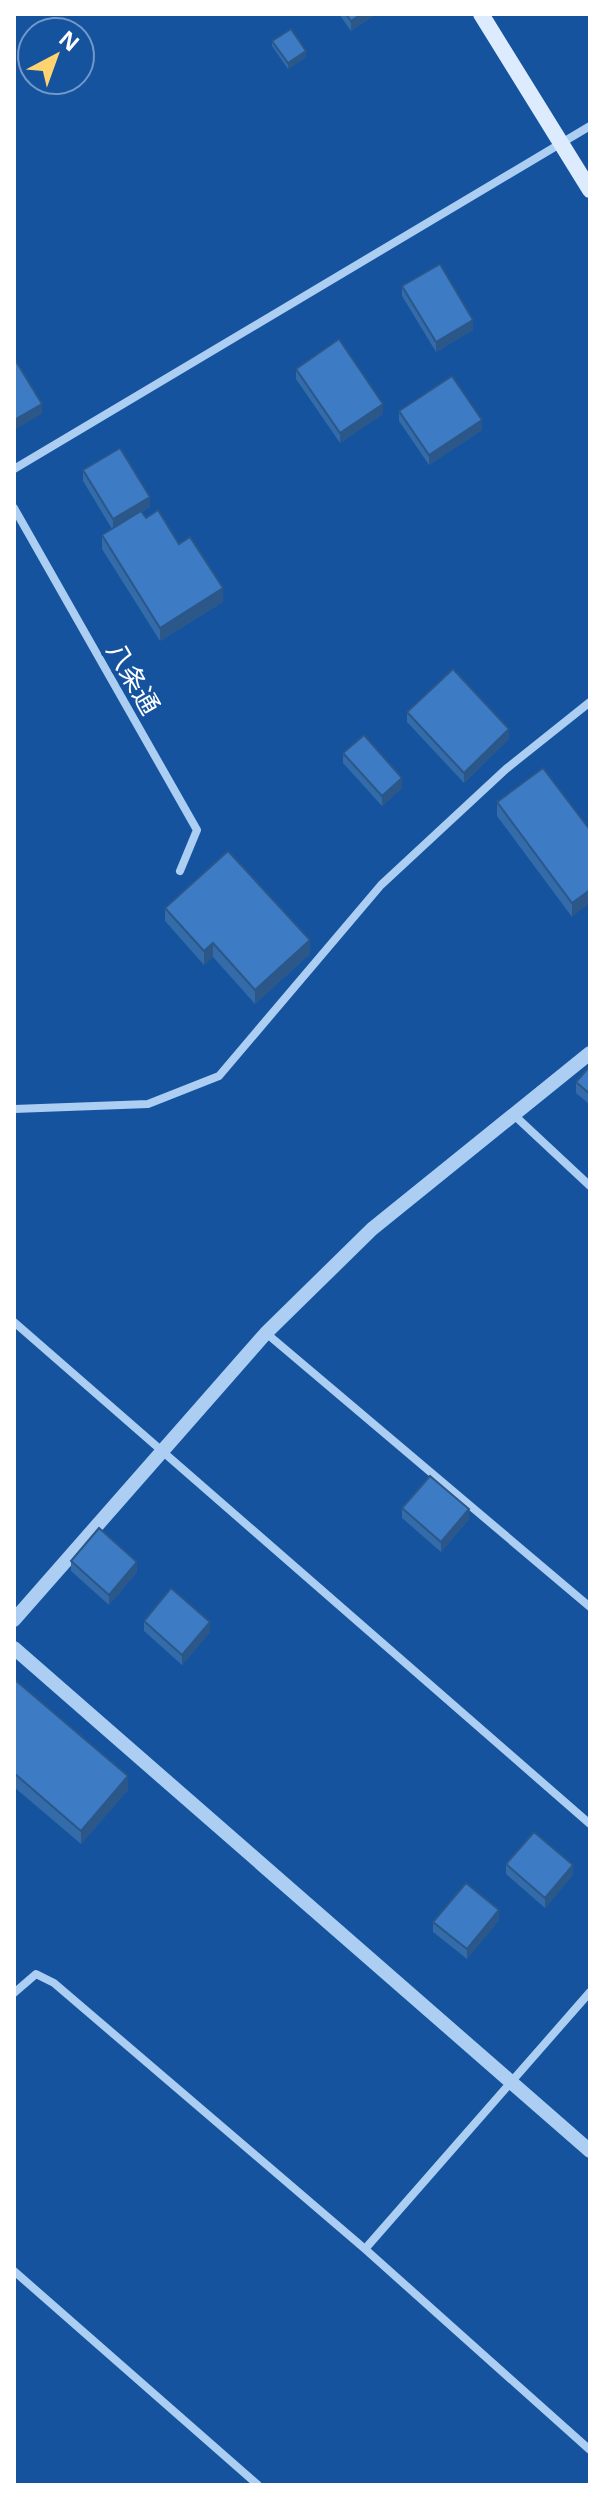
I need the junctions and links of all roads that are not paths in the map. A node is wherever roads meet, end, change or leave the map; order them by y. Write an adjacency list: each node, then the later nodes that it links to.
1 (481, 14): 3 (main road)
2 (590, 126): 3 (street)
3 (561, 143): 4 (main road); 5 (street)
4 (590, 190)
5 (14, 469)
6 (14, 508): 8 (street, 八条通)
7 (590, 702): 10 (street)
8 (180, 871)
9 (590, 1053): 11 (street)
10 (14, 1109)
11 (514, 1115): 12 (street); 14 (street)
12 (590, 1186)
13 (14, 1322): 15 (street)
14 (266, 1333): 15 (street); 16 (street)
15 (162, 1451): 17 (street); 19 (street)
16 (590, 1607)
17 (14, 1620)
18 (14, 1648): 22 (street)
19 (590, 1824)
20 (590, 1992): 22 (street)
21 (14, 1993): 24 (street)
22 (512, 2082): 23 (street); 24 (street)
23 (590, 2151)
24 (365, 2249): 26 (street)
25 (14, 2271): 27 (street)
26 (590, 2450)
27 (258, 2485)

